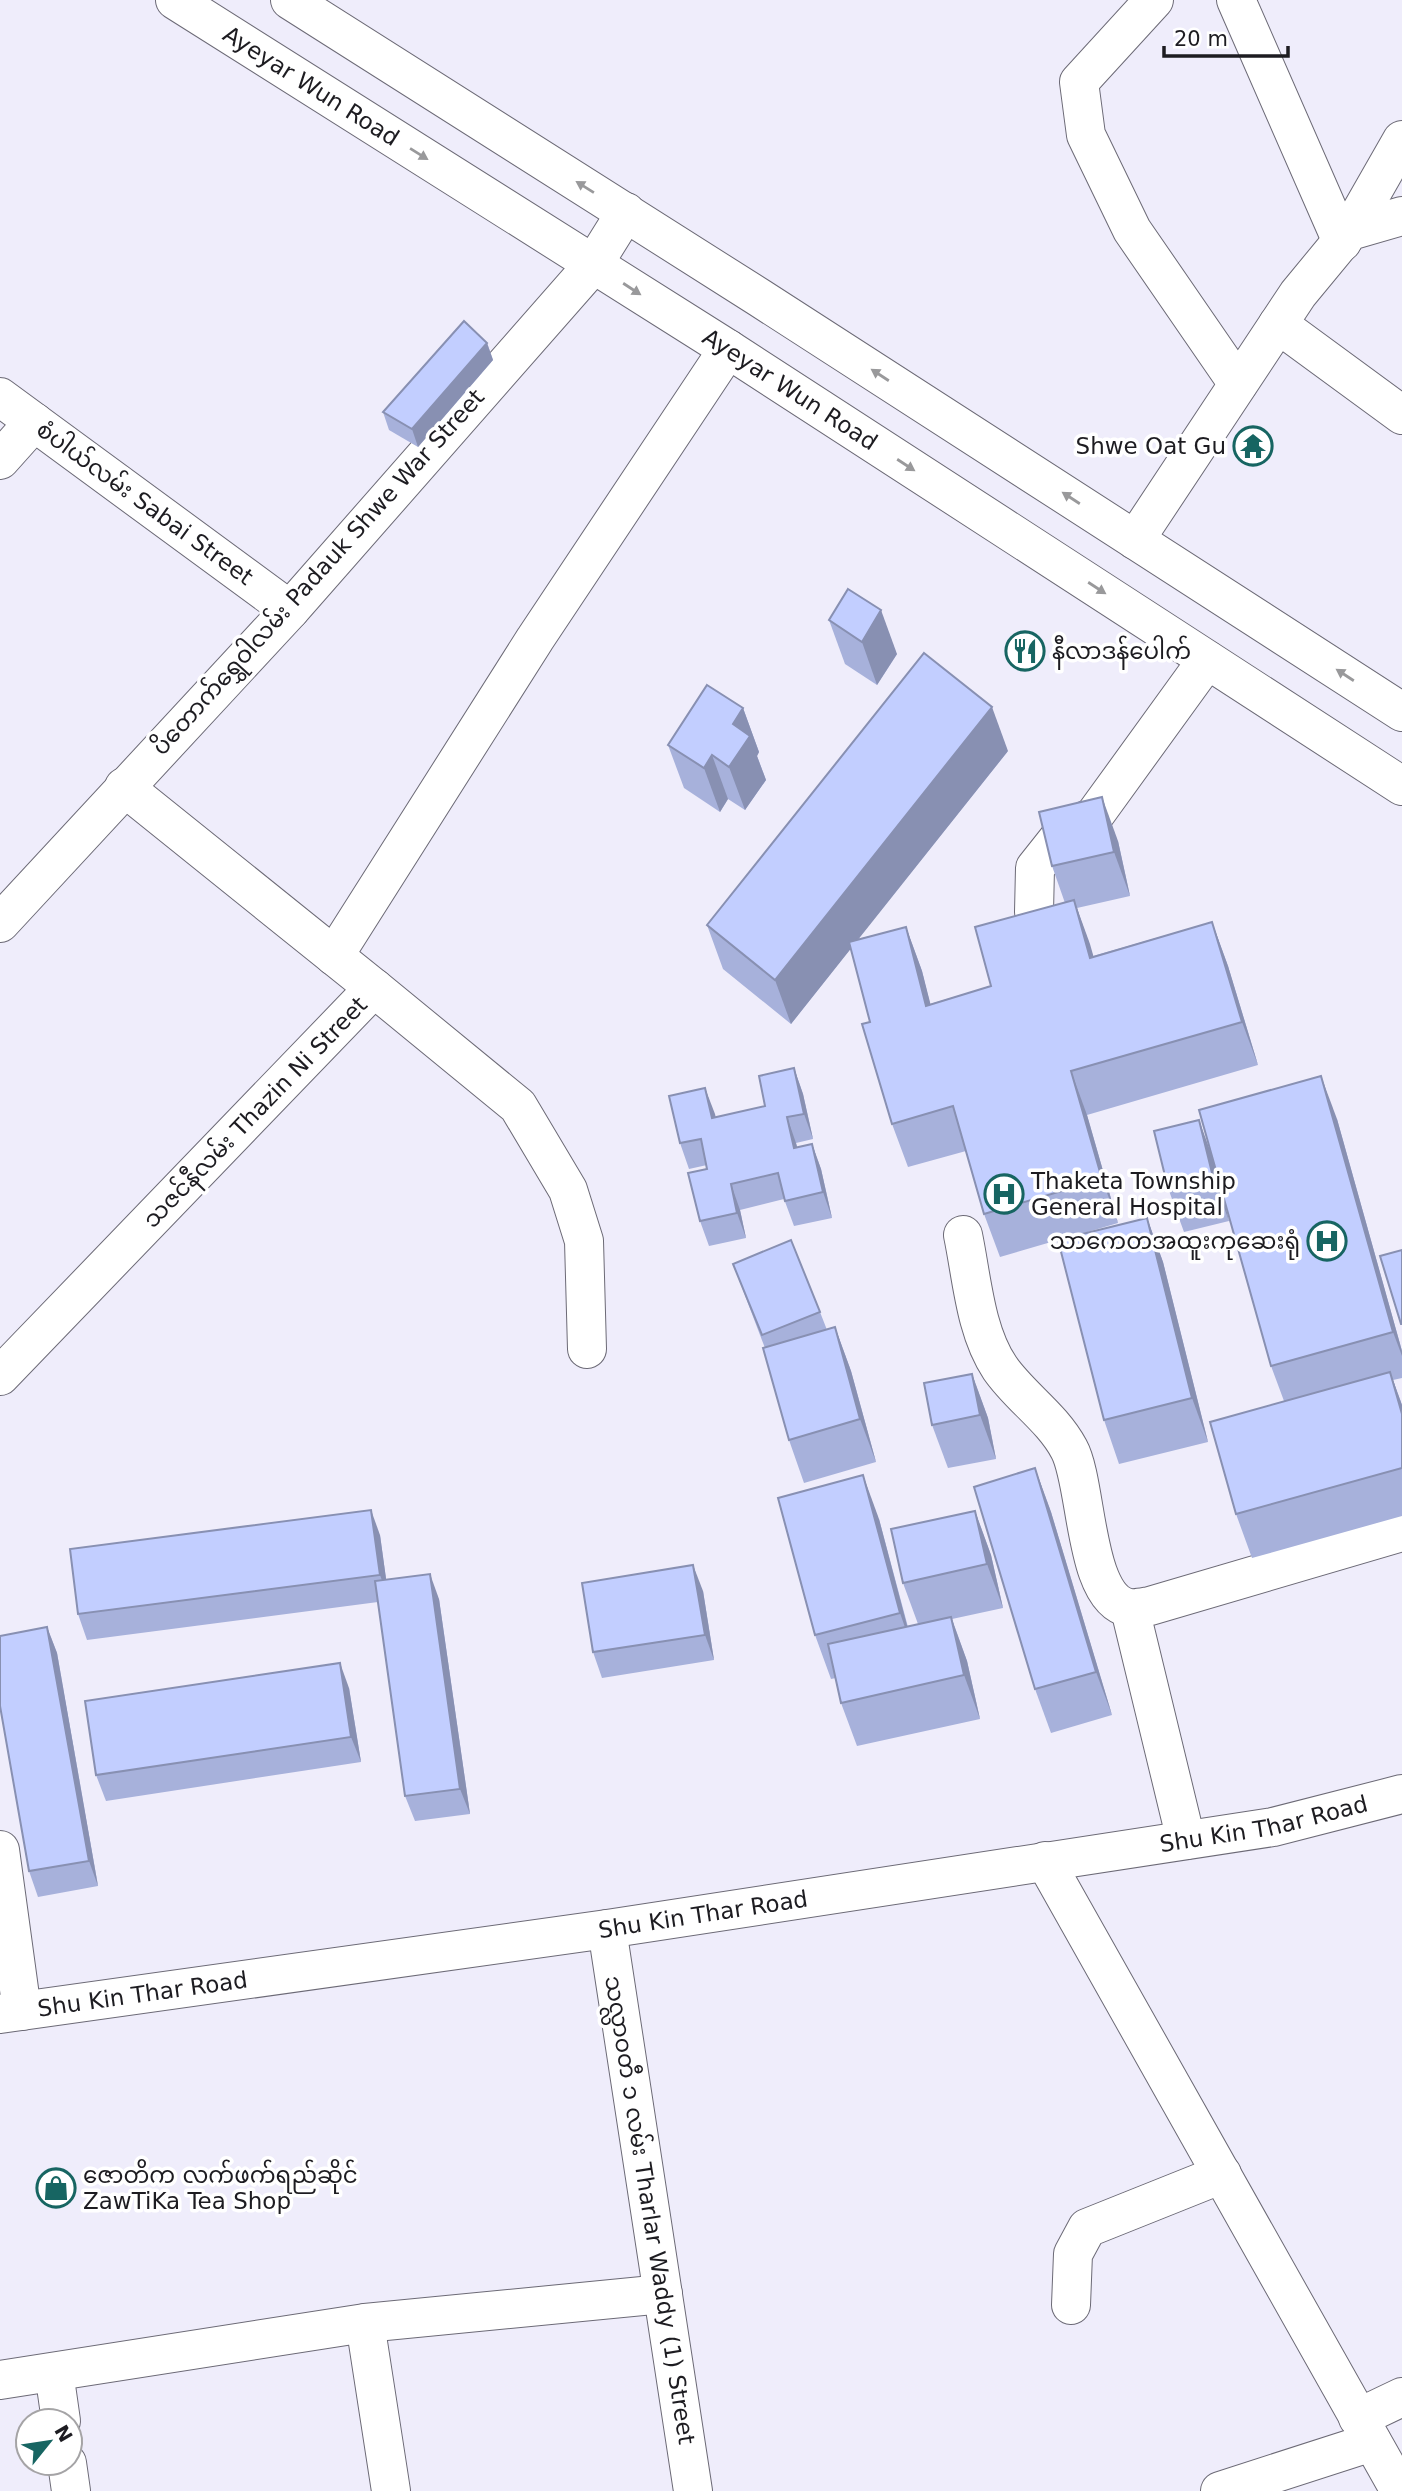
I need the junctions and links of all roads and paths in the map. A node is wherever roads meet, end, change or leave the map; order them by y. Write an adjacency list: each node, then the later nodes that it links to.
1 (175, 0): 9 (street, Ayeyar Wun Road, one-way to 9)
2 (290, 0): 6 (street, one-way to 2)
3 (1154, 0): 12 (street)
4 (1237, 0): 8 (street)
5 (1402, 140): 8 (street)
6 (626, 212): 9 (street, ပိတောက်ရွှေဝါလမ်း Padauk Shwe War Street); 17 (street, one-way to 6)
7 (1402, 216): 8 (street)
8 (1346, 236): 10 (street)
9 (593, 265): 11 (street, Ayeyar Wun Road, one-way to 11); 18 (street, ပိတောက်ရွှေဝါလမ်း Padauk Shwe War Street)
10 (1278, 324): 12 (street); 14 (street)
11 (728, 349): 19 (street, Ayeyar Wun Road, one-way to 19); 25 (street)
12 (1238, 384): 17 (street)
13 (0, 397): 15 (street, စံပါယ်လမ်း Sabai Street)
14 (1402, 415)
15 (34, 422): 16 (street); 18 (street, စံပါယ်လမ်း Sabai Street)
16 (0, 460)
17 (1135, 540): 20 (street, one-way to 17)
18 (290, 610): 22 (street, ပိတောက်ရွှေဝါလမ်း Padauk Shwe War Street)
19 (1208, 660): 21 (street, Ayeyar Wun Road); 23 (street)
20 (1402, 712)
21 (1402, 786)
22 (124, 787): 24 (street, ပိတောက်ရွှေဝါလမ်း Padauk Shwe War Street); 25 (street, သဇင်နီလမ်း Thazin Ni Street)
23 (1034, 912)
24 (0, 923)
25 (334, 956): 26 (street, သဇင်နီလမ်း Thazin Ni Street)
26 (374, 988): 28 (street); 29 (street, သဇင်နီလမ်း Thazin Ni Street)
27 (963, 1234): 31 (street)
28 (587, 1349)
29 (0, 1376)
30 (1402, 1532): 31 (street)
31 (1130, 1609): 33 (street)
32 (1402, 1794): 33 (street, Shu Kin Thar Road)
33 (1186, 1840): 35 (street, Shu Kin Thar Road)
34 (0, 1850): 37 (street)
35 (1045, 1861): 36 (street, Shu Kin Thar Road); 38 (street)
36 (607, 1929): 37 (street, Shu Kin Thar Road); 39 (street, သလ္လာဝတီ ၁ လမ်း Tharlar Waddy (1) Street)
37 (11, 2013)
38 (1222, 2174): 40 (street); 46 (street)
39 (663, 2294): 41 (street); 48 (street, သလ္လာဝတီ ၁ လမ်း Tharlar Waddy (1) Street)
40 (1071, 2305)
41 (365, 2323): 42 (street); 47 (street)
42 (54, 2372): 43 (street); 45 (street)
43 (0, 2380)
44 (1402, 2397): 46 (street)
45 (59, 2407)
46 (1365, 2430): 49 (street); 50 (street)
47 (391, 2491)
48 (693, 2491)
49 (1220, 2491)
50 (1400, 2491)

